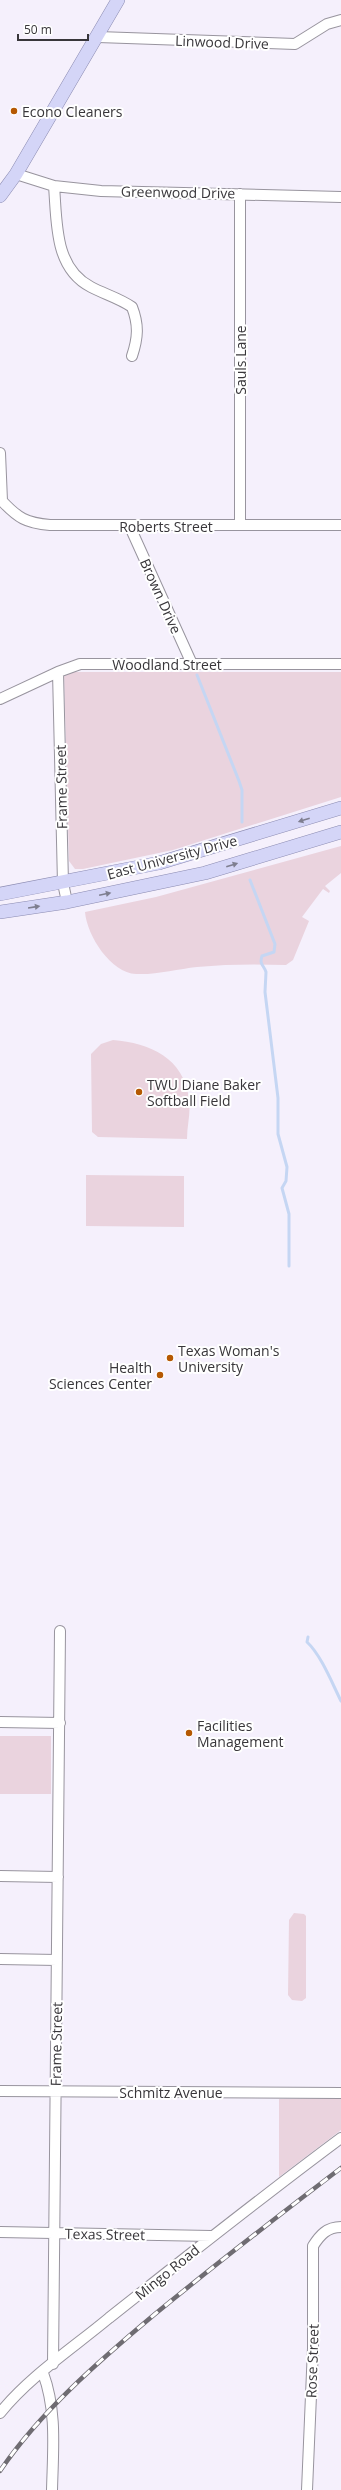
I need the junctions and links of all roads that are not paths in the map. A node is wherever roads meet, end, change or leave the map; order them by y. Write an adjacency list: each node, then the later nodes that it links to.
1 (118, 0): 3 (main road)
2 (341, 20): 3 (street, Linwood Drive)
3 (98, 37): 4 (main road)
4 (16, 174): 5 (street, Greenwood Drive); 7 (main road)
5 (54, 186): 6 (street, Greenwood Drive); 9 (street)
6 (240, 194): 8 (street, Greenwood Drive); 12 (street, Sauls Lane)
7 (0, 196)
8 (341, 197)
9 (132, 356)
10 (0, 453): 11 (street)
11 (1, 502): 14 (street, Roberts Street)
12 (240, 526): 13 (street, Roberts Street); 14 (street, Roberts Street)
13 (341, 526)
14 (130, 527): 15 (street, Brown Drive)
15 (192, 664): 16 (street, Woodland Street); 17 (street, Woodland Street)
16 (341, 664)
17 (58, 672): 18 (street, Woodland Street); 21 (street, Frame Street)
18 (0, 699)
19 (341, 808): 21 (main road, East University Drive, one-way to 21)
20 (341, 832): 23 (main road, East University Drive, one-way to 20)
21 (63, 883): 22 (main road, East University Drive); 23 (street, Frame Street)
22 (0, 894)
23 (67, 902): 24 (main road, East University Drive, one-way to 23)
24 (0, 912)
25 (60, 1630): 27 (street, Frame Street)
26 (0, 1722): 27 (street)
27 (60, 1723): 29 (street, Frame Street)
28 (0, 1876): 29 (street)
29 (58, 1877): 31 (street, Frame Street)
30 (0, 1958): 31 (street)
31 (57, 1960): 33 (street, Frame Street)
32 (0, 2091): 33 (street, Schmitz Avenue)
33 (56, 2091): 34 (street, Schmitz Avenue); 38 (street, Frame Street)
34 (341, 2093)
35 (341, 2138): 39 (street, Mingo Road)
36 (341, 2227): 44 (street, Rose Street)
37 (0, 2232): 38 (street, Texas Street)
38 (54, 2233): 39 (street, Texas Street); 40 (street, Frame Street)
39 (211, 2236): 40 (street, Mingo Road)
40 (53, 2364): 41 (street, Mingo Road)
41 (42, 2372): 42 (street, Mingo Road); 43 (street)
42 (0, 2413)
43 (52, 2490)
44 (307, 2490)

